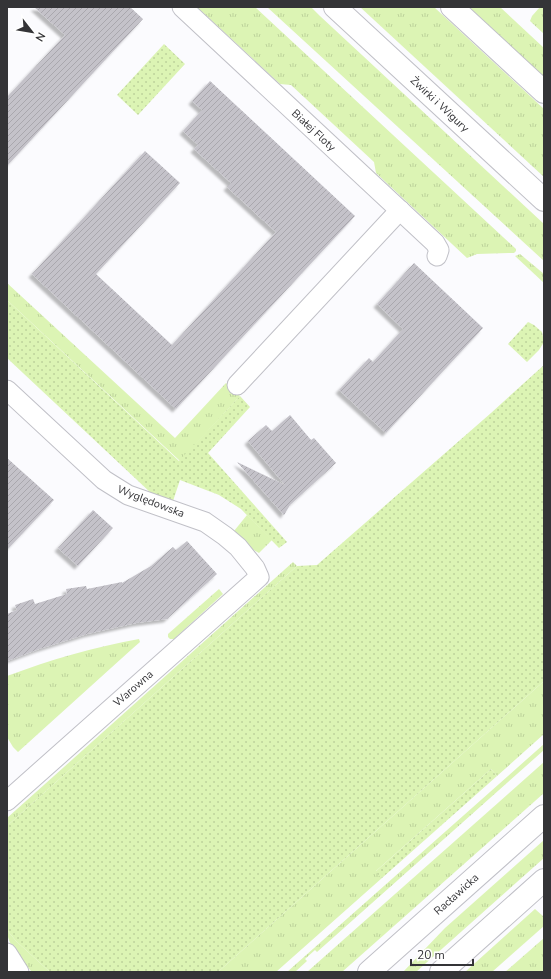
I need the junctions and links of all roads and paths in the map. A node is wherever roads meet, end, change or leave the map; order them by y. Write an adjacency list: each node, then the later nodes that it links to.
1 (182, 7): 6 (street, Białej Floty)
2 (335, 7): 5 (main road, Żwirki i Wigury)
3 (452, 7): 4 (main road)
4 (544, 92)
5 (544, 200)
6 (400, 210): 7 (street, Białej Floty); 8 (street)
7 (437, 256)
8 (237, 385)
9 (7, 390): 10 (street, Wyględowska)
10 (259, 576): 11 (street, Warowna)
11 (7, 801)
12 (544, 816): 18 (main road, Racławicka)
13 (544, 880): 19 (main road)
14 (7, 953): 17 (street)
15 (7, 959): 17 (street)
16 (7, 964): 17 (street)
17 (18, 972)
18 (368, 972)
19 (441, 972)

